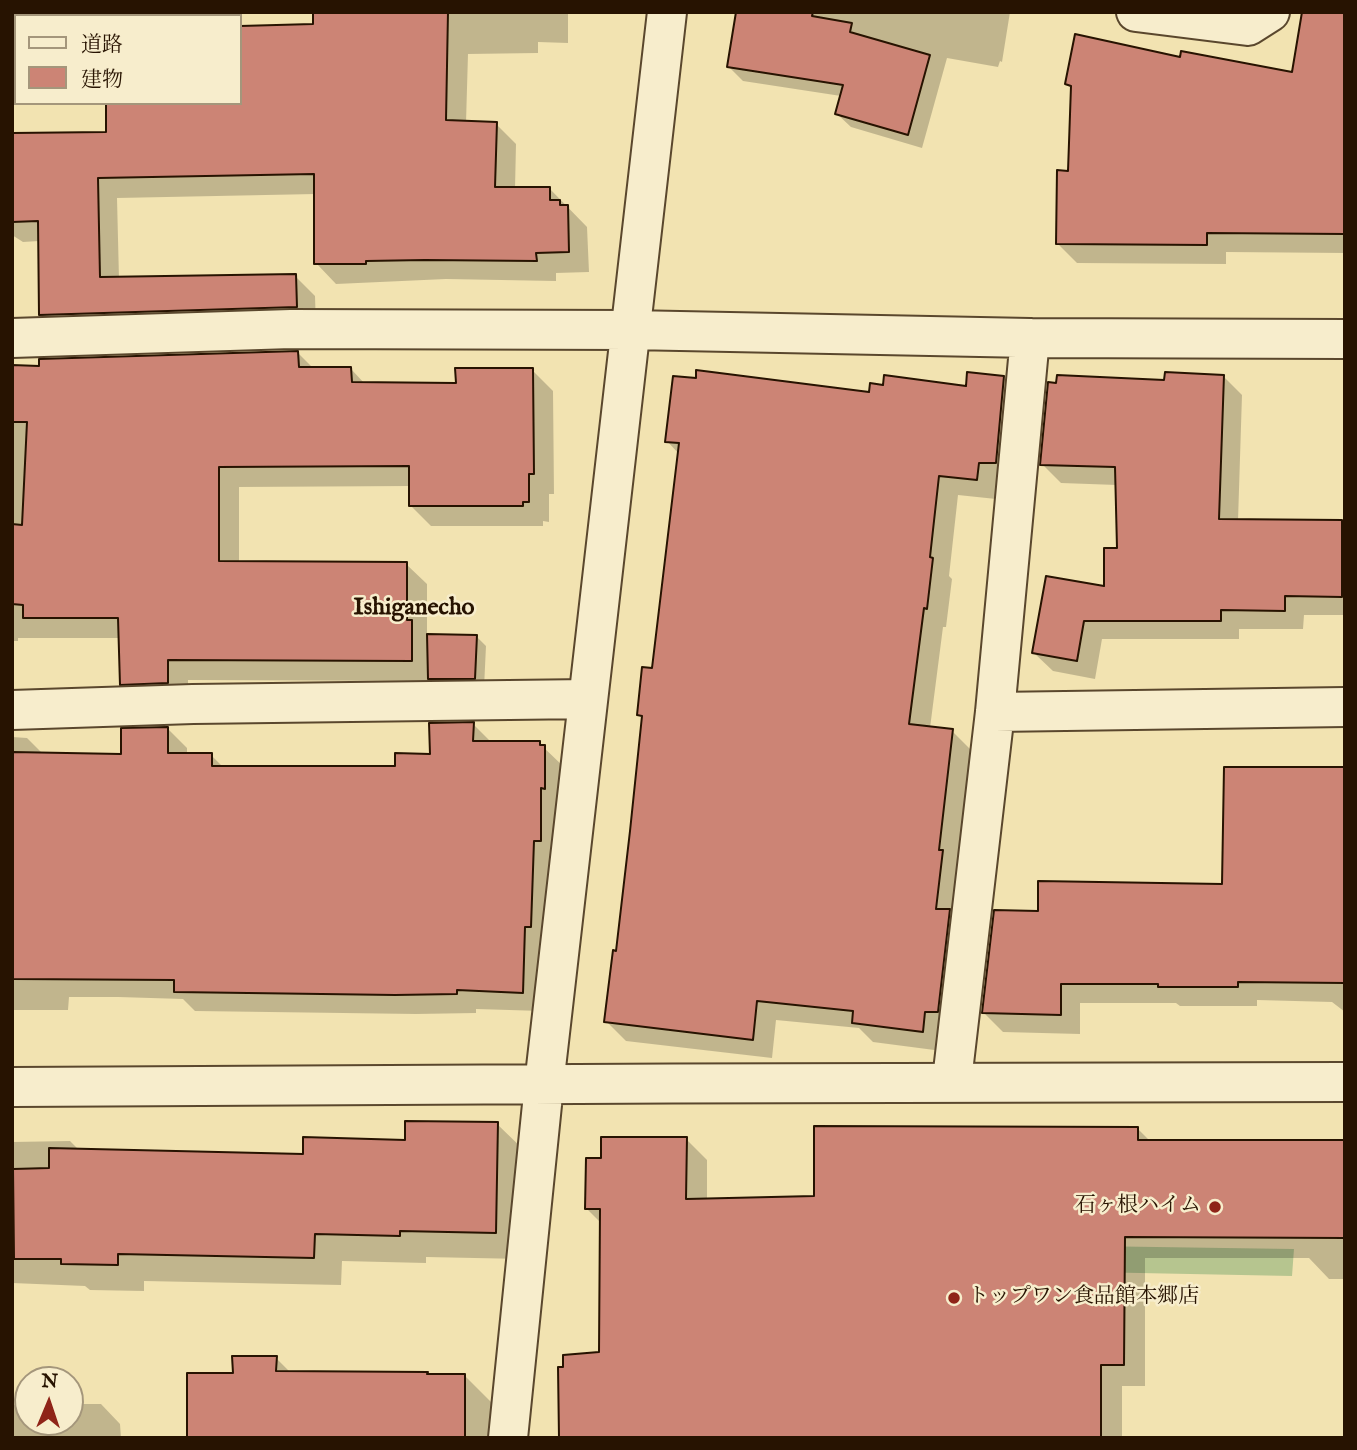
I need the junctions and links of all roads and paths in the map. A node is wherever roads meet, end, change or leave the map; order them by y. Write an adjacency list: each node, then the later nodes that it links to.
1 (667, 12): 4 (street)
2 (1136, 12): 3 (street)
3 (1269, 12)
4 (630, 330): 5 (street); 6 (street); 8 (street)
5 (12, 338)
6 (1030, 338): 7 (street); 11 (street)
7 (1345, 339)
8 (588, 699): 10 (street); 14 (street)
9 (1345, 707): 11 (street)
10 (12, 710)
11 (995, 712): 12 (street)
12 (952, 1080): 13 (street); 14 (street)
13 (1345, 1082)
14 (544, 1085): 15 (street); 16 (street)
15 (12, 1087)
16 (508, 1438)

